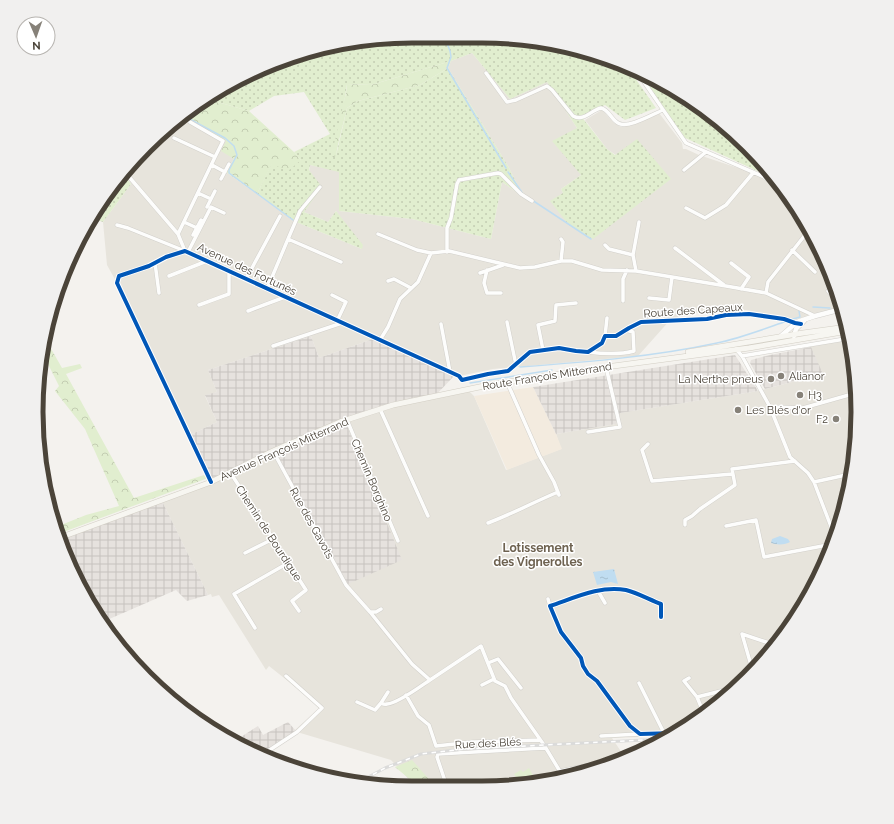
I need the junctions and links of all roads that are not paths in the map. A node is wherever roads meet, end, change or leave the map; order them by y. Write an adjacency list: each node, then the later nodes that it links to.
1 (486, 73): 3 (street)
2 (642, 79): 3 (street)
3 (663, 110): 6 (street)
4 (190, 122): 7 (street)
5 (174, 138): 7 (street)
6 (706, 152): 10 (street); 12 (street)
7 (215, 157): 9 (street)
8 (229, 164): 11 (street)
9 (212, 165): 11 (street); 18 (street)
10 (684, 170)
11 (225, 172): 14 (street)
12 (753, 173): 15 (street); 22 (street)
13 (129, 176): 30 (street)
14 (221, 179)
15 (771, 183)
16 (320, 187): 34 (street)
17 (215, 191): 19 (street)
18 (198, 193): 19 (street); 26 (street)
19 (211, 199): 21 (street)
20 (532, 201): 40 (street)
21 (207, 207)
22 (686, 208)
23 (224, 213): 39 (street)
24 (280, 216): 57 (street)
25 (201, 220): 29 (street)
26 (184, 222): 29 (street); 30 (street)
27 (639, 222): 42 (street)
28 (116, 225): 39 (street)
29 (196, 228): 33 (street)
30 (178, 234): 39 (street)
31 (378, 234): 41 (street)
32 (805, 234): 38 (street)
33 (193, 235)
34 (288, 239): 45 (street); 61 (street)
35 (561, 239): 44 (street)
36 (605, 245): 42 (street)
37 (676, 248): 59 (street)
38 (792, 250): 53 (street); 66 (street)
39 (187, 252): 43 (street, Avenue des Fortunés); 46 (street, Avenue des Fortunés)
40 (447, 252): 41 (street); 48 (street)
41 (431, 253): 60 (street)
42 (633, 255): 52 (street)
43 (207, 261): 51 (street, Avenue des Fortunés); 55 (street)
44 (561, 261): 48 (street); 50 (street)
45 (341, 262)
46 (155, 263): 65 (street); 114 (street, Avenue des Fortunés)
47 (731, 263): 62 (street)
48 (504, 264): 49 (street)
49 (487, 270): 54 (street); 64 (street)
50 (627, 270): 52 (street); 71 (street)
51 (229, 271): 57 (street, Avenue des Fortunés); 73 (street)
52 (636, 271): 56 (street)
53 (815, 272)
54 (480, 273)
55 (169, 276)
56 (672, 277): 59 (street); 70 (street)
57 (246, 279): 61 (street, Avenue des Fortunés)
58 (388, 281): 60 (street)
59 (726, 286): 62 (street)
60 (411, 288): 90 (street)
61 (267, 289): 69 (street, Avenue des Fortunés)
62 (741, 289): 66 (street)
63 (828, 291): 68 (street)
64 (500, 292)
65 (159, 293)
66 (766, 293): 76 (street)
67 (332, 295): 78 (street)
68 (832, 295)
69 (285, 297): 75 (street); 78 (street, Avenue des Fortunés)
70 (649, 298)
71 (624, 300)
72 (576, 303): 94 (street)
73 (199, 305)
74 (836, 310): 76 (street)
75 (248, 311)
76 (815, 316): 82 (street)
77 (607, 318): 87 (street)
78 (337, 321): 80 (street, Avenue des Fortunés)
79 (507, 322): 98 (street)
80 (342, 323): 90 (street, Avenue des Fortunés); 91 (street)
81 (441, 324): 100 (street)
82 (798, 324): 84 (street, Route des Capeaux); 86 (street); 88 (street)
83 (841, 328): 86 (main road)
84 (626, 330): 87 (street, Route des Capeaux); 95 (street)
85 (842, 332): 92 (main road)
86 (795, 334): 88 (main road); 92 (street)
87 (606, 336): 95 (street, Route des Capeaux)
88 (781, 336): 97 (main road)
89 (844, 339): 96 (street)
90 (380, 340): 100 (street, Avenue des Fortunés)
91 (273, 346)
92 (747, 348): 93 (main road); 96 (street)
93 (736, 349): 96 (street); 97 (main road)
94 (543, 350): 95 (street); 98 (street)
95 (588, 352)
96 (742, 356): 104 (street)
97 (649, 360): 99 (main road, Route François Mitterrand)
98 (516, 365): 100 (street, Avenue des Fortunés)
99 (606, 366): 101 (main road, Route François Mitterrand); 107 (street)
100 (450, 372)
101 (507, 382): 102 (main road, Route François Mitterrand); 117 (street)
102 (445, 393): 105 (main road, Avenue François Mitterrand)
103 (850, 395): 104 (street)
104 (770, 406): 110 (street)
105 (380, 410): 106 (main road, Avenue François Mitterrand); 116 (street)
106 (347, 420): 109 (main road, Avenue François Mitterrand); 123 (street, Chemin Borghino)
107 (588, 432)
108 (648, 444): 112 (street)
109 (273, 452): 111 (main road, Avenue François Mitterrand); 133 (street, Rue des Gavots)
110 (795, 461): 112 (street); 115 (street)
111 (230, 472): 114 (main road, Avenue François Mitterrand); 122 (street, Chemin de Bourdigue)
112 (732, 474): 118 (street)
113 (846, 475): 115 (street)
114 (211, 482): 121 (main road, Avenue François Mitterrand)
115 (814, 482): 120 (street)
116 (428, 516)
117 (488, 523)
118 (685, 525)
119 (726, 526): 124 (street)
120 (832, 529)
121 (65, 536)
122 (273, 539): 125 (street); 126 (street, Chemin de Bourdigue)
123 (398, 541)
124 (826, 545)
125 (245, 553)
126 (288, 563): 132 (street, Chemin de Bourdigue); 135 (street)
127 (598, 591): 129 (street); 130 (street); 134 (street)
128 (548, 600): 130 (street)
129 (605, 603)
130 (550, 606): 154 (street)
131 (381, 609): 133 (street)
132 (299, 611)
133 (370, 612): 142 (street, Rue des Gavots)
134 (662, 617)
135 (255, 628)
136 (770, 643): 138 (street)
137 (488, 663): 141 (street, Rue des Blés); 142 (street, Rue des Blés); 145 (street)
138 (751, 664)
139 (286, 676): 159 (street)
140 (689, 678): 149 (street)
141 (494, 679): 144 (street); 156 (street, Rue des Blés)
142 (430, 680): 148 (street)
143 (638, 683): 153 (street)
144 (482, 685)
145 (521, 688)
146 (723, 691): 149 (street)
147 (388, 692): 151 (street)
148 (406, 695): 151 (street); 157 (street, Rue des Blés)
149 (697, 698): 152 (street)
150 (357, 702): 151 (street)
151 (381, 702)
152 (702, 709)
153 (664, 733): 154 (street)
154 (640, 734): 155 (street)
155 (601, 736)
156 (540, 740): 157 (street, Rue des Blés); 158 (street, Rue des Blés)
157 (473, 742): 160 (street)
158 (545, 748): 160 (street, Rue des Blés); 162 (street, Rue des Blés)
159 (267, 751)
160 (474, 752): 163 (street, Rue des Blés)
161 (584, 766): 162 (street)
162 (560, 771)
163 (445, 781)

